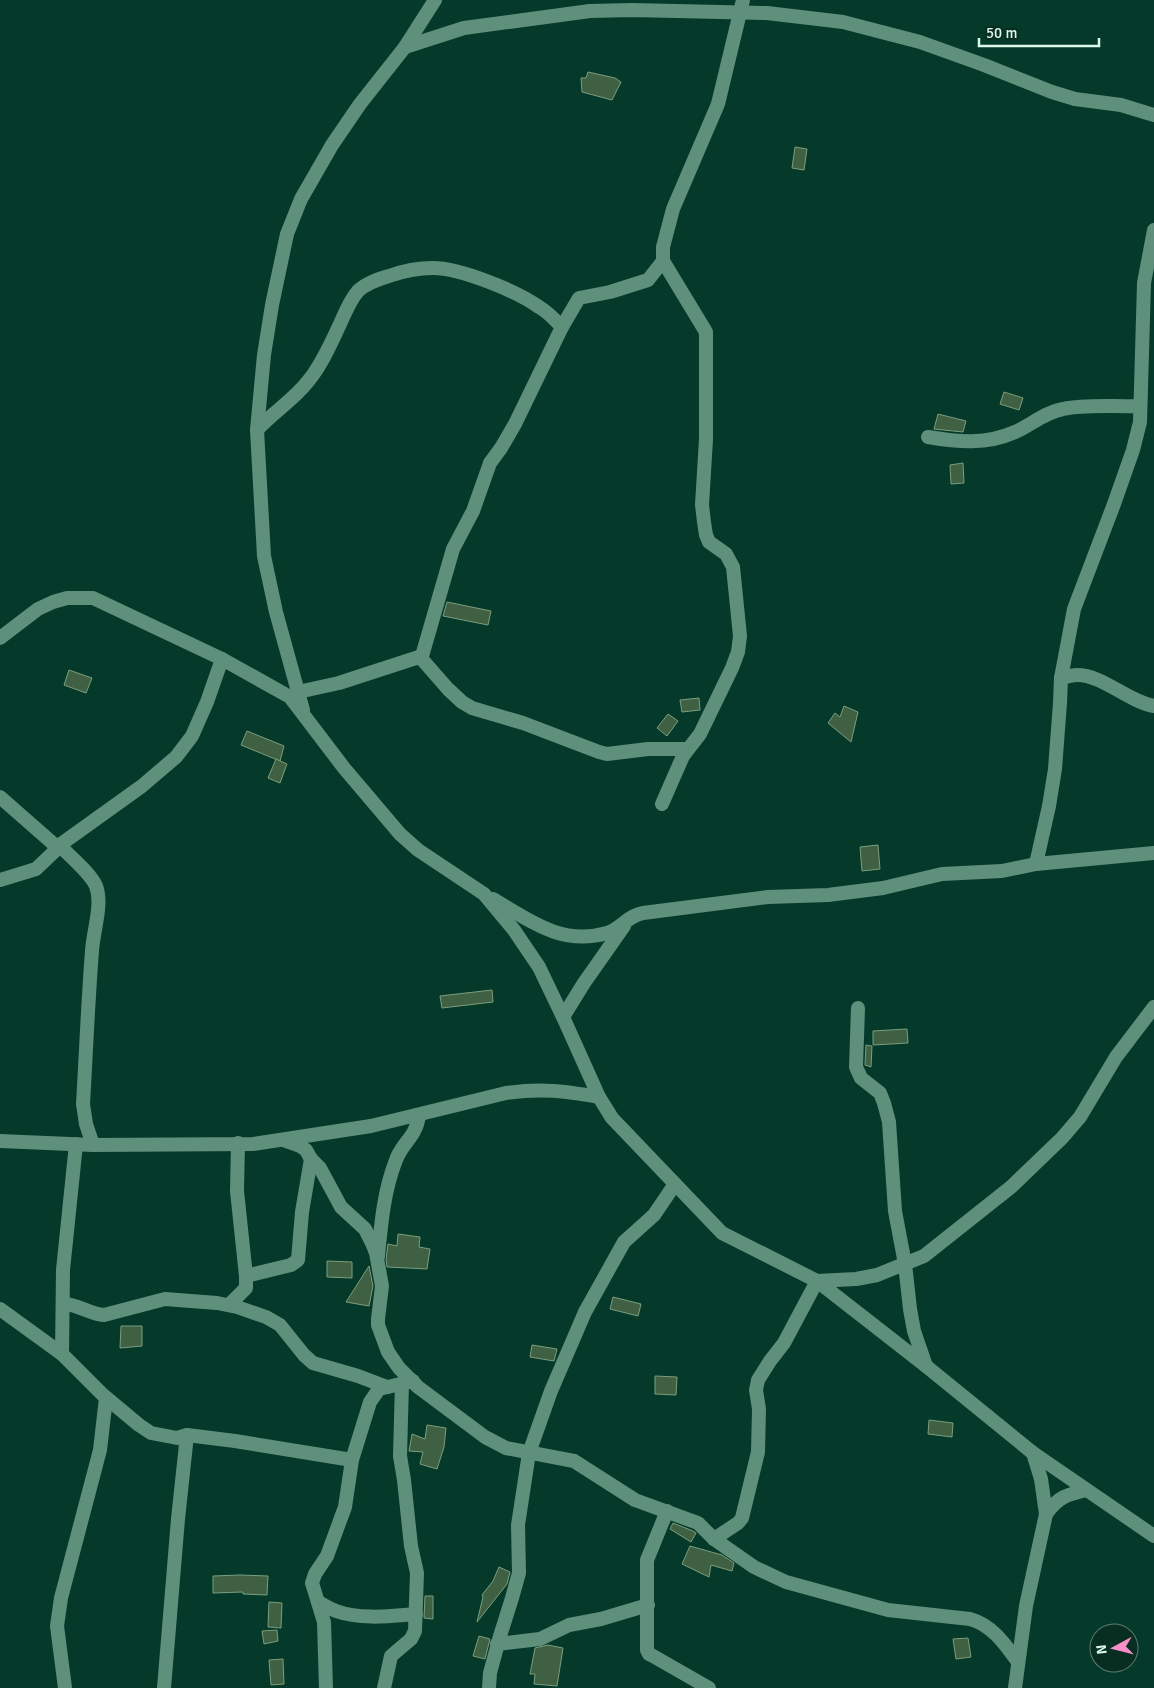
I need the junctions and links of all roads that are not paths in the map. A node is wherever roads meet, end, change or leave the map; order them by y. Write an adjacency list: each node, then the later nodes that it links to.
1 (435, 0): 3 (street)
2 (742, 6): 3 (street); 4 (street); 6 (street)
3 (404, 46): 9 (street)
4 (1154, 115)
5 (1154, 230): 8 (street)
6 (664, 261): 7 (street); 18 (street)
7 (562, 326): 9 (street); 12 (street)
8 (1140, 406): 10 (street); 14 (street)
9 (257, 430): 15 (street)
10 (928, 437)
11 (0, 638): 13 (street)
12 (420, 657): 15 (street); 18 (street)
13 (222, 658): 17 (street); 21 (street)
14 (1061, 678): 16 (street); 23 (street)
15 (298, 692): 17 (street)
16 (1154, 706)
17 (304, 713): 25 (street)
18 (688, 749): 20 (street)
19 (0, 798): 21 (street)
20 (662, 804)
21 (59, 846): 24 (street); 36 (street)
22 (1154, 853): 23 (street)
23 (1036, 864): 26 (street)
24 (0, 880)
25 (484, 894): 26 (street); 29 (street)
26 (627, 921): 29 (street)
27 (1154, 1007): 39 (street)
28 (858, 1008): 41 (street)
29 (563, 1017): 30 (street)
30 (599, 1097): 31 (street); 38 (street)
31 (418, 1115): 32 (street); 40 (street)
32 (284, 1140): 34 (street); 37 (street)
33 (0, 1141): 35 (street)
34 (238, 1143): 36 (street); 42 (street)
35 (76, 1144): 36 (street); 45 (street)
36 (93, 1144)
37 (311, 1159): 40 (street); 42 (street)
38 (675, 1184): 43 (street); 54 (street)
39 (924, 1256): 41 (street); 44 (street)
40 (378, 1260): 50 (street)
41 (905, 1264): 43 (street); 44 (street)
42 (246, 1276): 46 (street)
43 (817, 1281): 49 (street); 61 (street)
44 (908, 1288): 49 (street)
45 (64, 1304): 46 (street); 48 (street)
46 (228, 1305): 51 (street)
47 (0, 1309): 48 (street)
48 (62, 1354): 52 (street)
49 (926, 1366): 55 (street)
50 (408, 1382): 51 (street); 54 (street); 64 (street)
51 (386, 1387): 56 (street)
52 (106, 1398): 53 (street); 67 (street)
53 (187, 1435): 56 (street); 68 (street)
54 (529, 1453): 58 (street); 65 (street)
55 (1033, 1453): 57 (street); 59 (street)
56 (352, 1460): 62 (street)
57 (1086, 1490): 59 (street); 60 (street)
58 (666, 1511): 61 (street); 63 (street)
59 (1046, 1514): 66 (street)
60 (1154, 1536)
61 (714, 1539): 66 (street)
62 (318, 1602): 64 (street); 69 (street)
63 (648, 1605): 65 (street); 72 (street)
64 (416, 1614): 70 (street)
65 (497, 1644): 71 (street)
66 (1018, 1662): 73 (street)
67 (65, 1688)
68 (164, 1688)
69 (326, 1688)
70 (384, 1688)
71 (489, 1688)
72 (710, 1688)
73 (1015, 1688)

